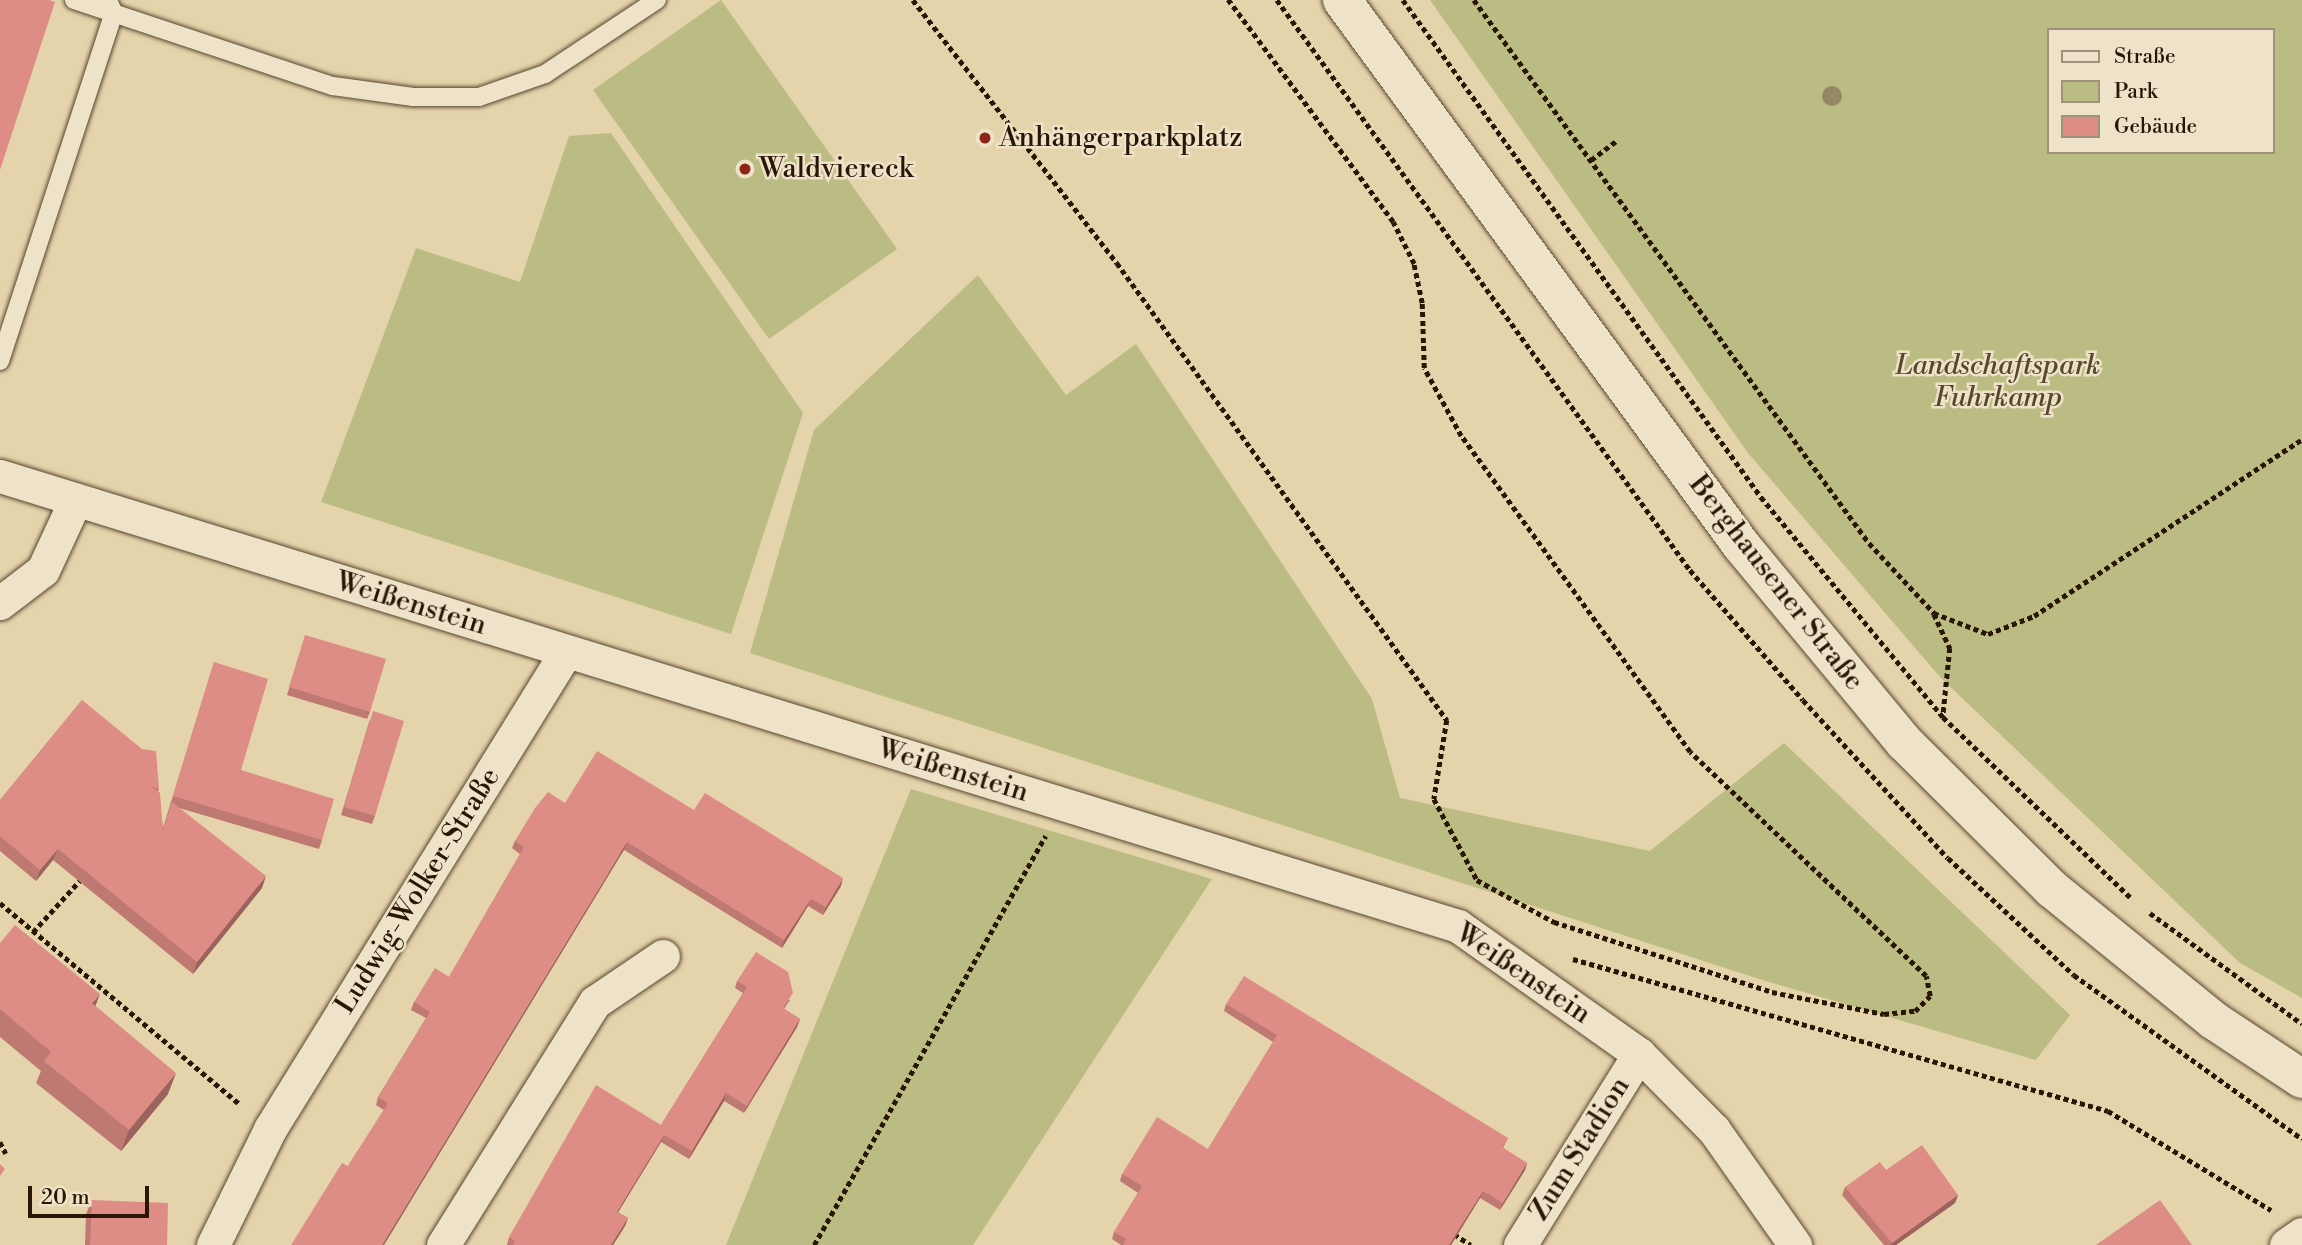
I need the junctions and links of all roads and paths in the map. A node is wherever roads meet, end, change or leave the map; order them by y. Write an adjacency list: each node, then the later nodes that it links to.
1 (74, 0): 8 (lane)
2 (657, 0): 8 (lane)
3 (913, 0): 4 (path)
4 (1228, 0)
5 (1342, 0): 27 (main road, Berghausener Straße)
6 (1403, 0): 18 (path)
7 (1474, 0): 10 (path)
8 (111, 7): 11 (lane)
9 (1616, 141): 10 (path)
10 (1591, 160): 16 (path)
11 (0, 361)
12 (2302, 439): 16 (path)
13 (0, 476): 14 (street, Weißenstein)
14 (75, 501): 15 (street); 17 (street, Weißenstein)
15 (0, 603)
16 (1934, 613): 18 (path)
17 (566, 652): 19 (street, Weißenstein); 28 (street, Ludwig-Wolker-Straße)
18 (1943, 718): 25 (path)
19 (1063, 805): 26 (street, Weißenstein); 35 (path)
20 (89, 870): 22 (path)
21 (0, 903): 22 (path)
22 (33, 932): 28 (path)
23 (663, 956): 34 (street)
24 (1564, 957): 32 (path)
25 (2302, 1024)
26 (1639, 1054): 37 (street, Zum Stadion); 38 (street, Weißenstein)
27 (2302, 1079)
28 (270, 1129): 33 (street, Ludwig-Wolker-Straße)
29 (0, 1142): 30 (path)
30 (6, 1154)
31 (1448, 1231): 36 (path)
32 (2289, 1231)
33 (213, 1245)
34 (443, 1245)
35 (814, 1245)
36 (1471, 1245)
37 (1520, 1245)
38 (1796, 1245)

